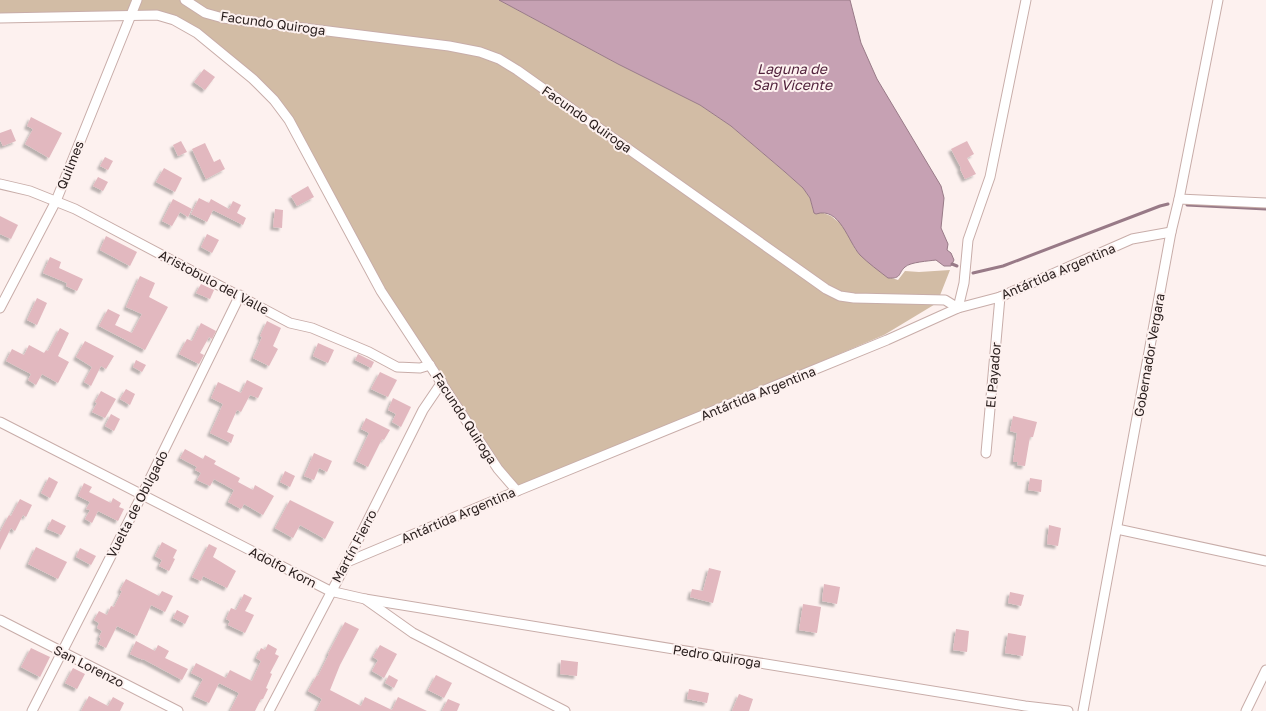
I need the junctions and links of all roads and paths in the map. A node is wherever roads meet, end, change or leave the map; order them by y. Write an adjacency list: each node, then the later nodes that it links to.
1 (137, 0): 5 (street)
2 (185, 0): 15 (street, Facundo Quiroga)
3 (1026, 0): 15 (street)
4 (1218, 0): 8 (street, Gobernador Vergara)
5 (129, 16): 6 (street, Facundo Quiroga); 9 (street, Quilmes); 16 (street, Facundo Quiroga)
6 (0, 18)
7 (0, 184): 9 (street, Aristobulo del Valle)
8 (1180, 199): 10 (street); 11 (street, Gobernador Vergara)
9 (56, 201): 12 (street, Aristobulo del Valle); 14 (street, Quilmes)
10 (1266, 203)
11 (1172, 232): 13 (street, Antártida Argentina); 22 (street, Gobernador Vergara)
12 (240, 295): 16 (street, Aristobulo del Valle); 21 (street, Vuelta de Obligado)
13 (1000, 297): 15 (street, Antártida Argentina); 19 (street, El Payador)
14 (0, 308)
15 (958, 308): 20 (street, Antártida Argentina)
16 (430, 365): 17 (street, Facundo Quiroga)
17 (442, 382): 20 (street, Facundo Quiroga); 24 (street, Martín Fierro)
18 (0, 422): 21 (street, Adolfo Korn)
19 (986, 453)
20 (517, 491): 24 (street, Antártida Argentina)
21 (142, 495): 25 (street, Adolfo Korn); 28 (street, Vuelta de Obligado)
22 (1117, 529): 23 (street); 36 (street, Gobernador Vergara)
23 (1266, 561)
24 (347, 562): 25 (street, Martín Fierro)
25 (330, 591): 26 (street, Adolfo Korn); 34 (street, Martín Fierro)
26 (365, 599): 30 (street, Pedro Quiroga); 31 (street, Adolfo Korn)
27 (0, 620): 28 (street, San Lorenzo)
28 (62, 652): 32 (street, Vuelta de Obligado); 33 (street, San Lorenzo)
29 (1266, 670): 37 (street)
30 (1021, 708): 35 (street, Pedro Quiroga)
31 (562, 710)
32 (32, 711)
33 (178, 711)
34 (269, 711)
35 (1068, 711)
36 (1083, 711)
37 (1246, 711)

